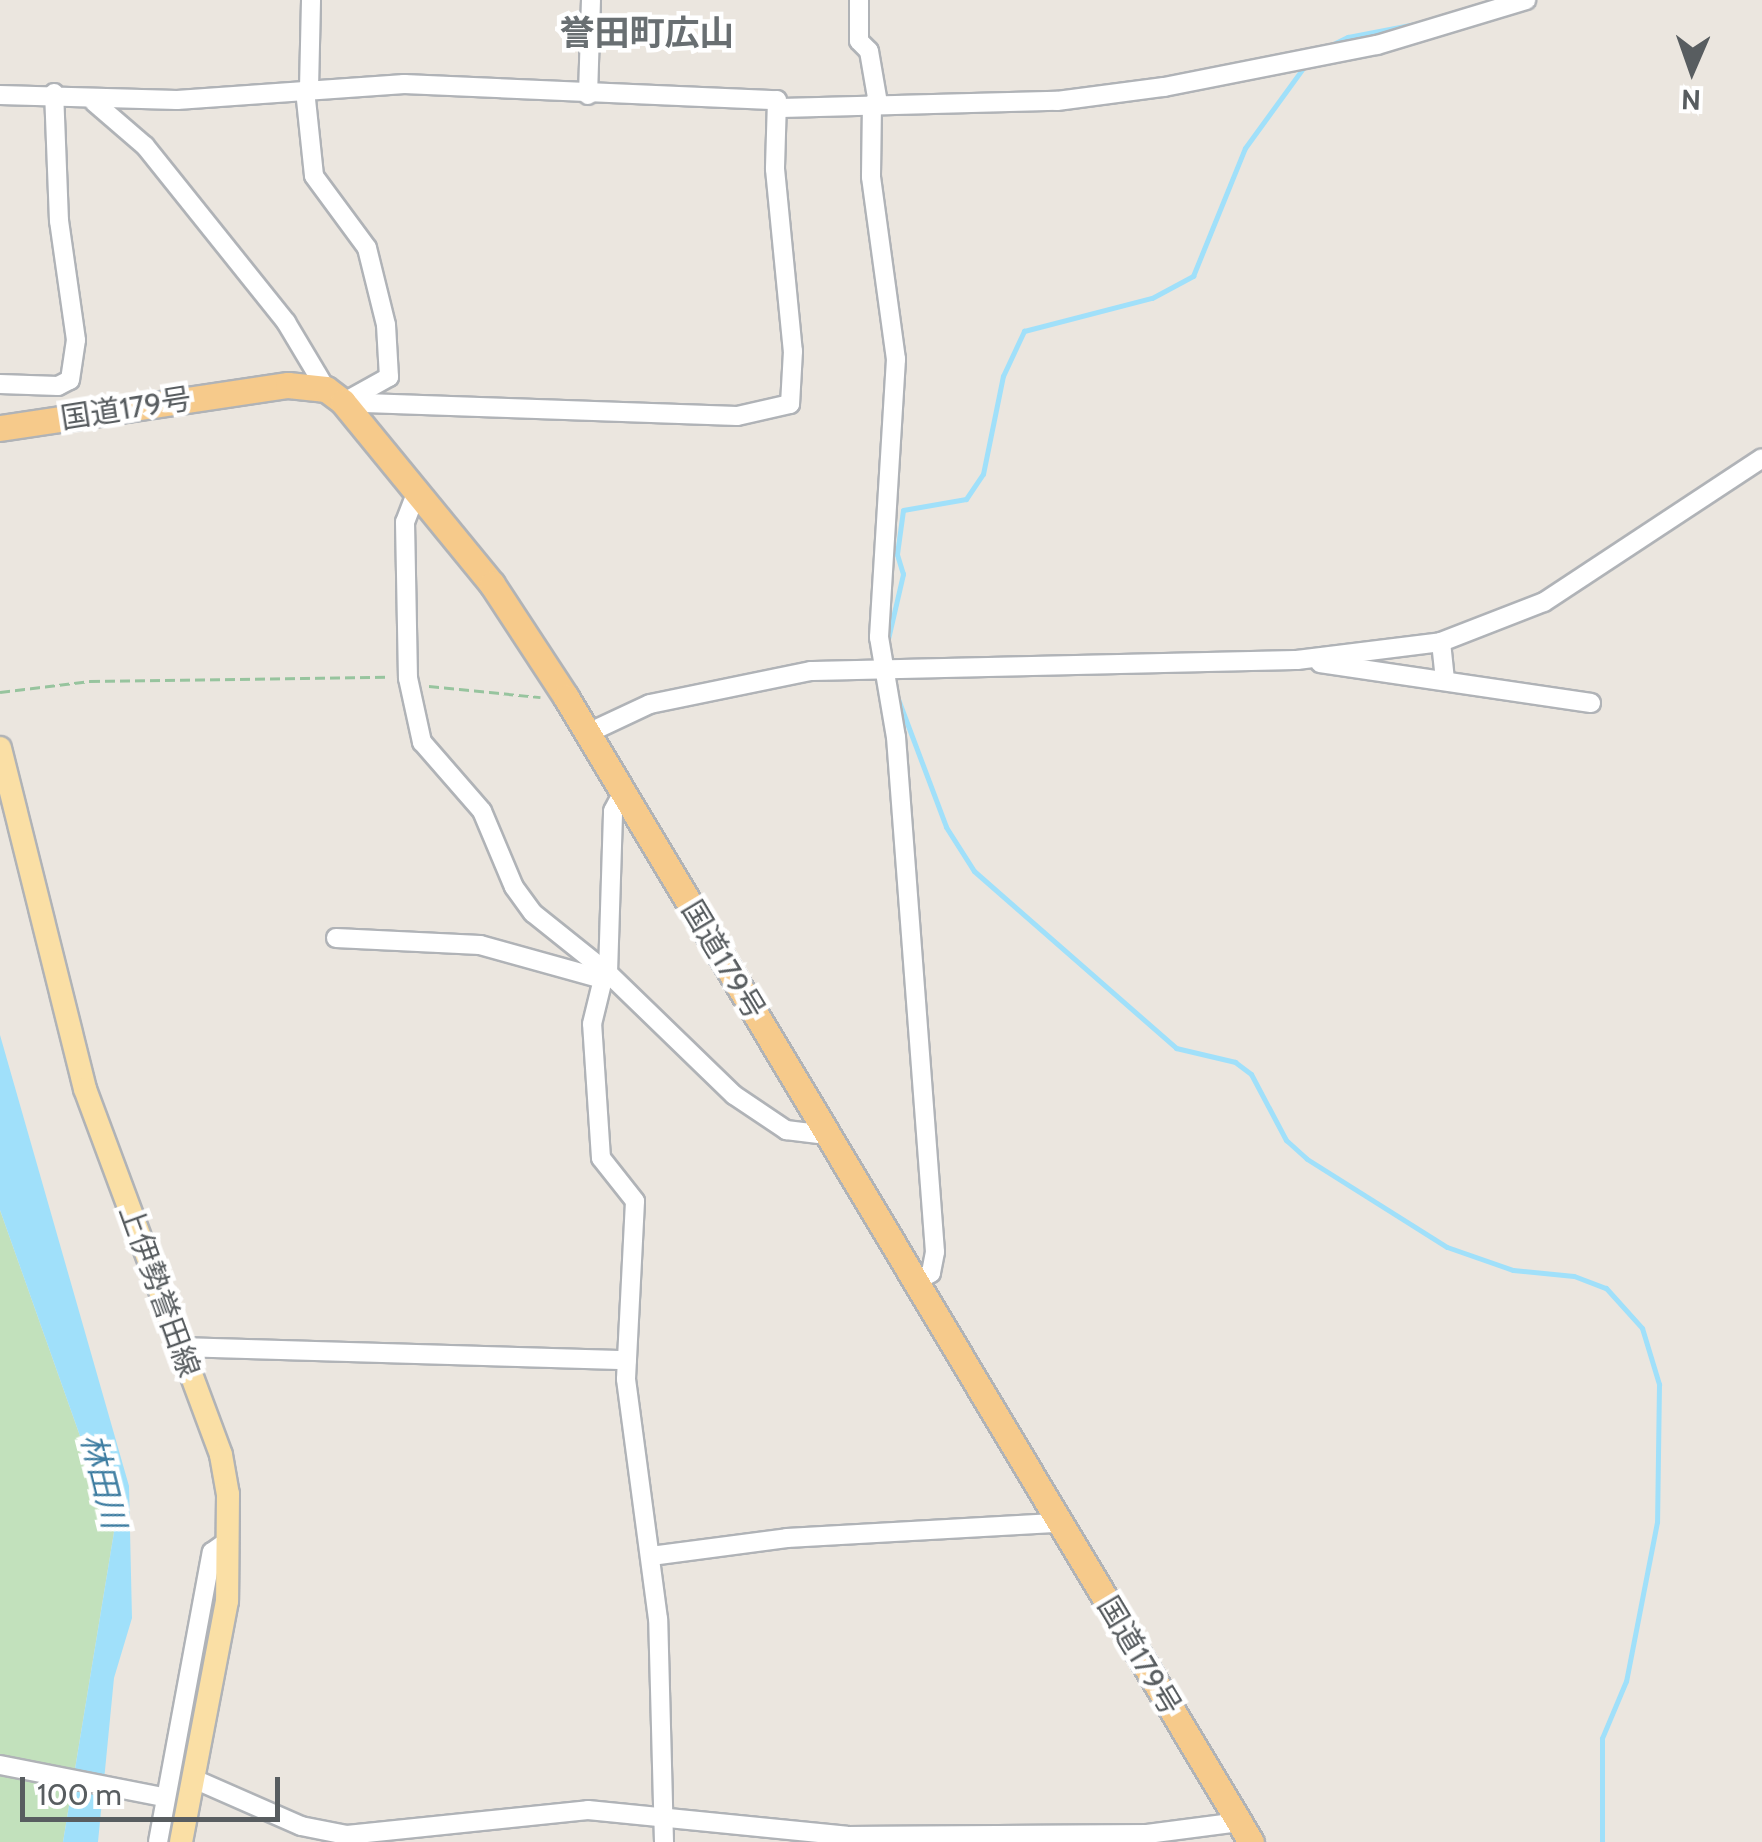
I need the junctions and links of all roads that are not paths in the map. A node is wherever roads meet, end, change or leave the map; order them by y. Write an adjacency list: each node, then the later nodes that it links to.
1 (311, 0): 5 (street)
2 (592, 0): 7 (street)
3 (860, 0): 10 (street)
4 (1526, 0): 10 (street)
5 (307, 89): 7 (street); 9 (street); 13 (street)
6 (54, 92): 8 (street); 9 (street); 12 (street)
7 (588, 94): 11 (street)
8 (0, 95)
9 (94, 102): 13 (street)
10 (875, 103): 11 (street); 19 (street)
11 (782, 108): 13 (street)
12 (0, 384)
13 (334, 396): 14 (highway, 国道179号); 16 (highway, 国道179号)
14 (0, 428)
15 (1762, 458): 17 (street)
16 (418, 491): 22 (highway, 国道179号); 26 (street)
17 (1442, 642): 18 (street); 20 (street)
18 (1297, 660): 19 (street); 20 (street)
19 (888, 667): 22 (street); 28 (street)
20 (1444, 682): 21 (street)
21 (1591, 703)
22 (588, 733): 24 (highway, 国道179号)
23 (0, 748): 29 (main road, 上伊勢誉田線)
24 (623, 792): 26 (street); 27 (highway, 国道179号)
25 (336, 938): 26 (street)
26 (606, 976): 27 (street); 30 (street)
27 (827, 1135): 28 (highway, 国道179号)
28 (914, 1282): 31 (highway, 国道179号)
29 (180, 1347): 30 (street); 32 (main road, 上伊勢誉田線)
30 (627, 1360): 33 (street)
31 (1059, 1523): 33 (street); 38 (highway, 国道179号)
32 (229, 1540): 35 (main road, 上伊勢誉田線); 36 (street)
33 (652, 1556): 37 (street)
34 (0, 1765): 36 (street)
35 (194, 1778): 37 (street); 40 (main road, 上伊勢誉田線)
36 (163, 1797): 39 (street)
37 (661, 1817): 38 (street); 41 (street)
38 (1245, 1832)
39 (158, 1842)
40 (181, 1842)
41 (664, 1842)

